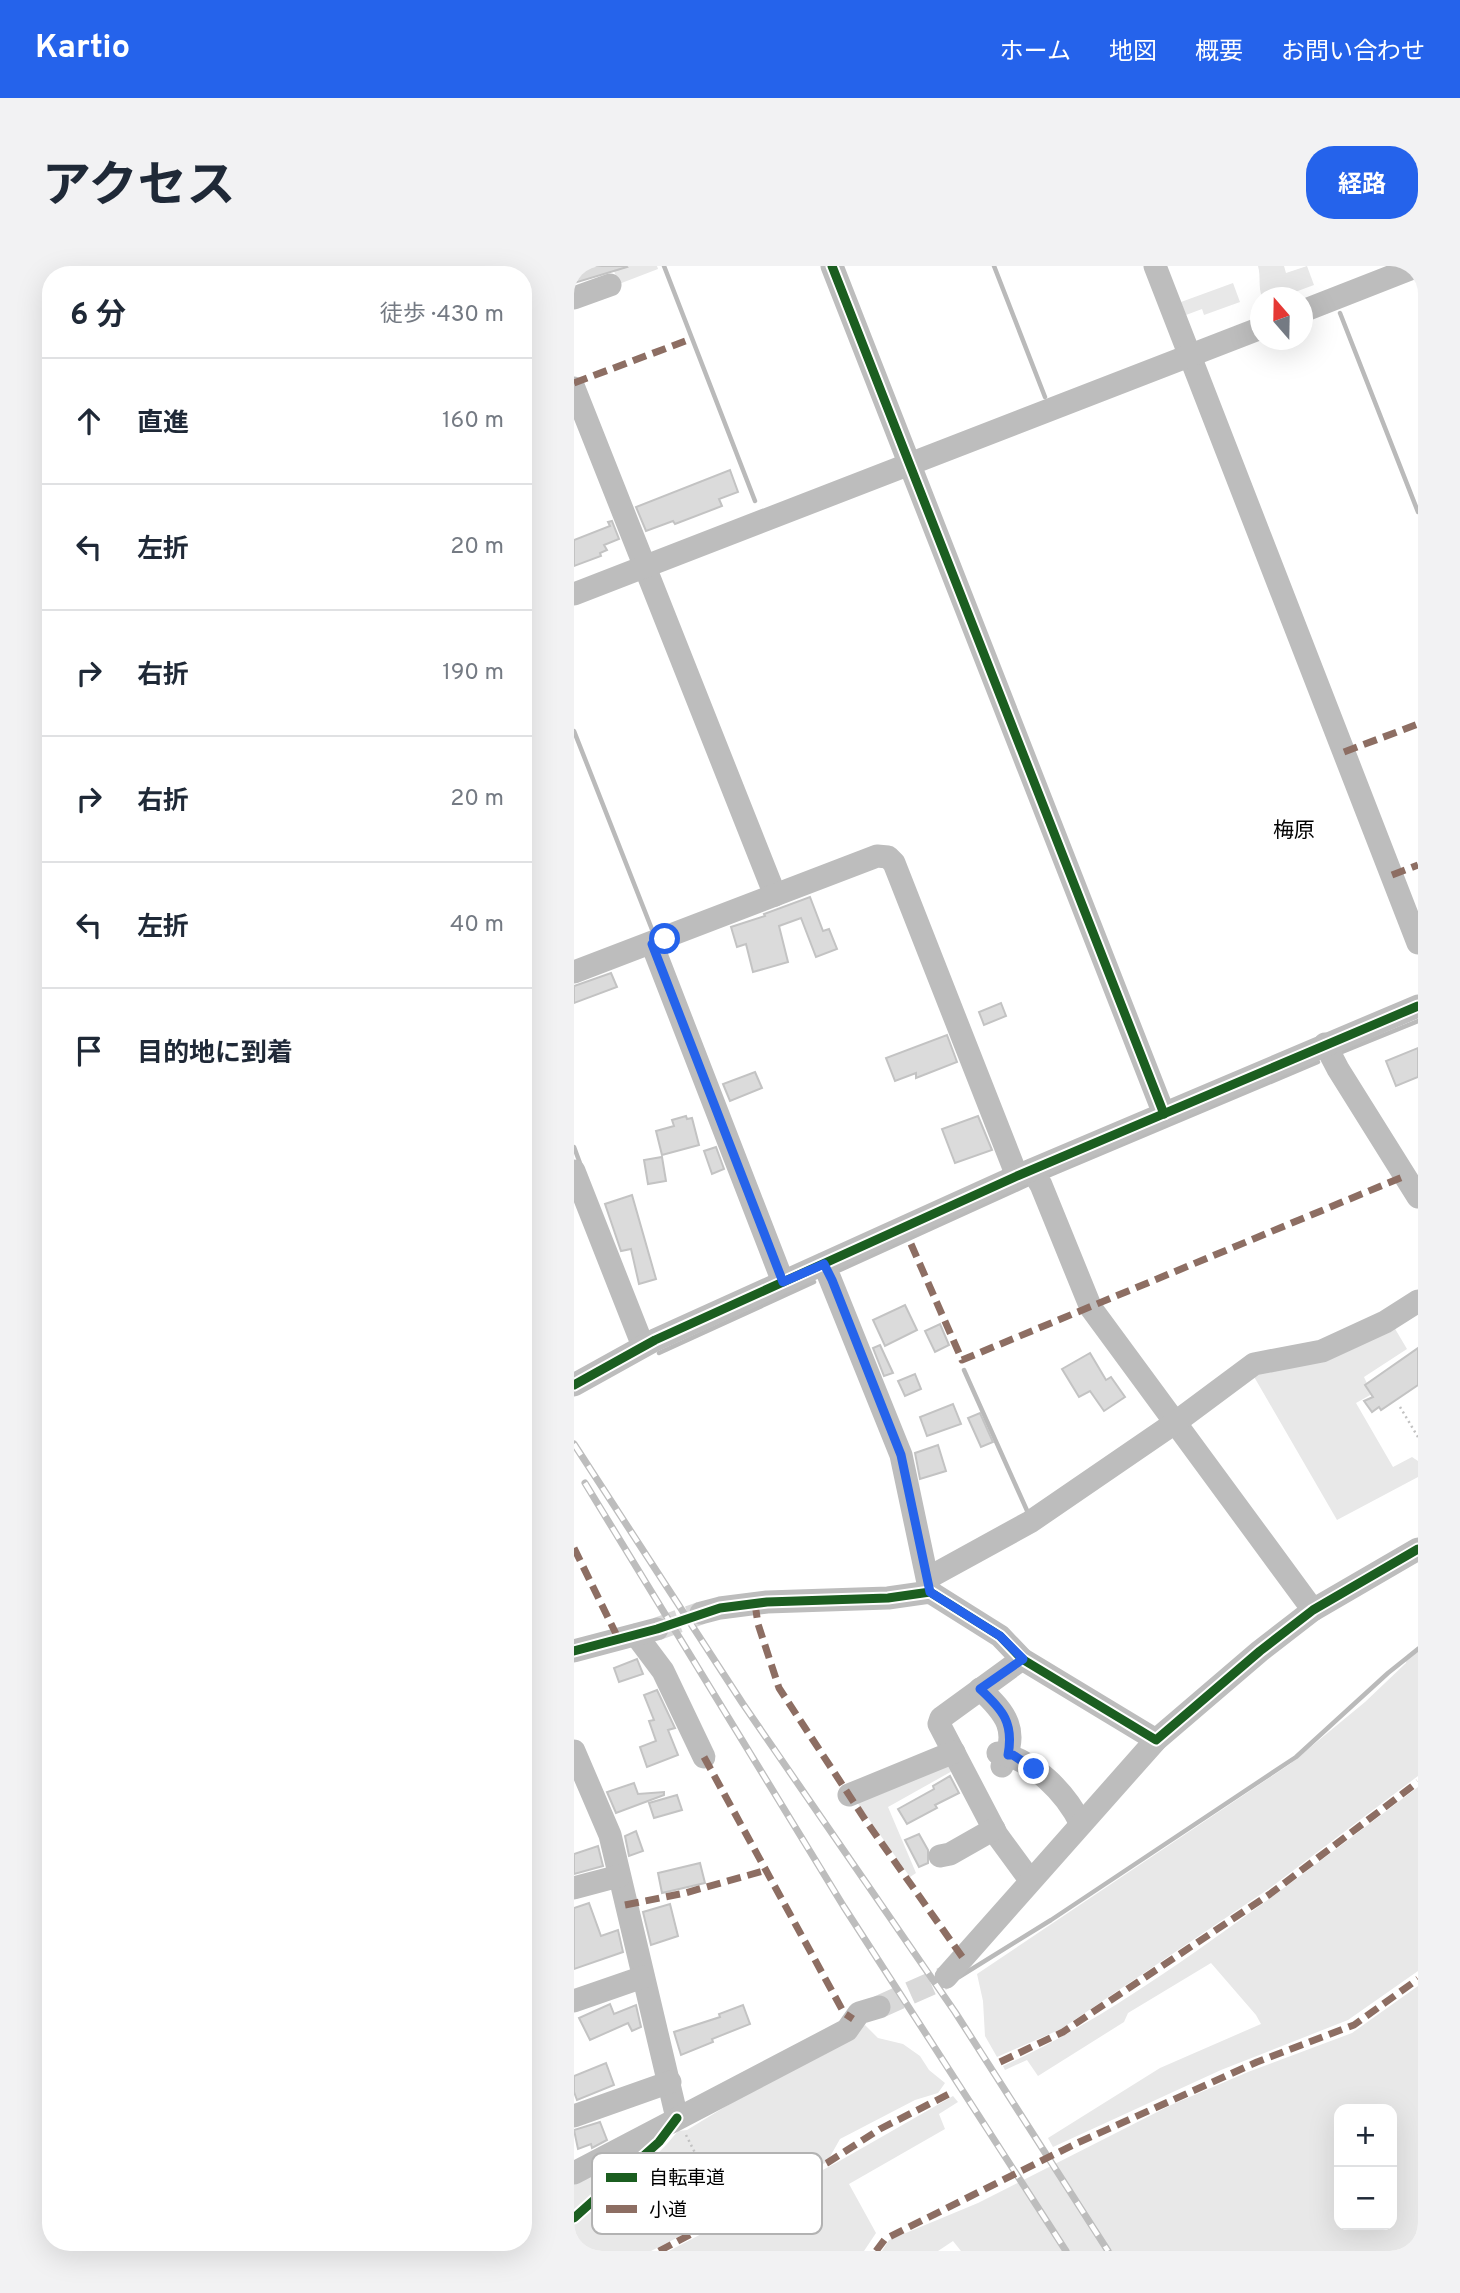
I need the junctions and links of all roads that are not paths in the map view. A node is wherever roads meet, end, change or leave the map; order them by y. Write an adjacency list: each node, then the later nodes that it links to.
1 (832, 266): 10 (street)
2 (1155, 266): 8 (street)
3 (1418, 267): 6 (street)
4 (610, 285): 5 (street)
5 (574, 298)
6 (1313, 307)
7 (1250, 332): 8 (street)
8 (1190, 355): 10 (street); 14 (street)
9 (574, 388): 11 (street)
10 (909, 463): 11 (street); 19 (street)
11 (645, 567): 12 (street); 13 (street)
12 (574, 594)
13 (775, 895): 15 (street); 21 (street)
14 (1418, 943)
15 (652, 944): 16 (street); 24 (street)
16 (574, 972)
17 (1418, 1006): 18 (street)
18 (1325, 1044): 19 (street); 22 (street)
19 (1164, 1114): 21 (street)
20 (574, 1171): 26 (street)
21 (1024, 1173): 23 (street); 28 (street)
22 (1418, 1197)
23 (824, 1264): 24 (street); 30 (street)
24 (783, 1282): 26 (street)
25 (1418, 1301): 28 (street)
26 (643, 1346): 27 (street)
27 (574, 1385)
28 (1176, 1422): 30 (street); 31 (street)
29 (1418, 1549): 31 (street)
30 (929, 1585): 32 (street); 34 (street)
31 (1313, 1611): 36 (street)
32 (701, 1614)
33 (574, 1651): 39 (street)
34 (1023, 1659): 35 (street); 36 (street)
35 (980, 1689): 38 (street); 41 (street)
36 (1156, 1740): 41 (street)
37 (574, 1751): 44 (street)
38 (954, 1752): 40 (street); 42 (street)
39 (704, 1757)
40 (849, 1796)
41 (1081, 1824): 45 (street)
42 (994, 1829): 43 (street); 45 (street)
43 (940, 1856)
44 (619, 1875): 46 (street); 47 (street)
45 (1030, 1880): 48 (street)
46 (574, 1888)
47 (643, 1977): 49 (street); 51 (street)
48 (946, 1977)
49 (574, 2001)
50 (879, 2007): 53 (street)
51 (670, 2082): 52 (street); 53 (street)
52 (574, 2116)
53 (680, 2123): 54 (street)
54 (616, 2153)
55 (592, 2165): 56 (street)
56 (574, 2173)

